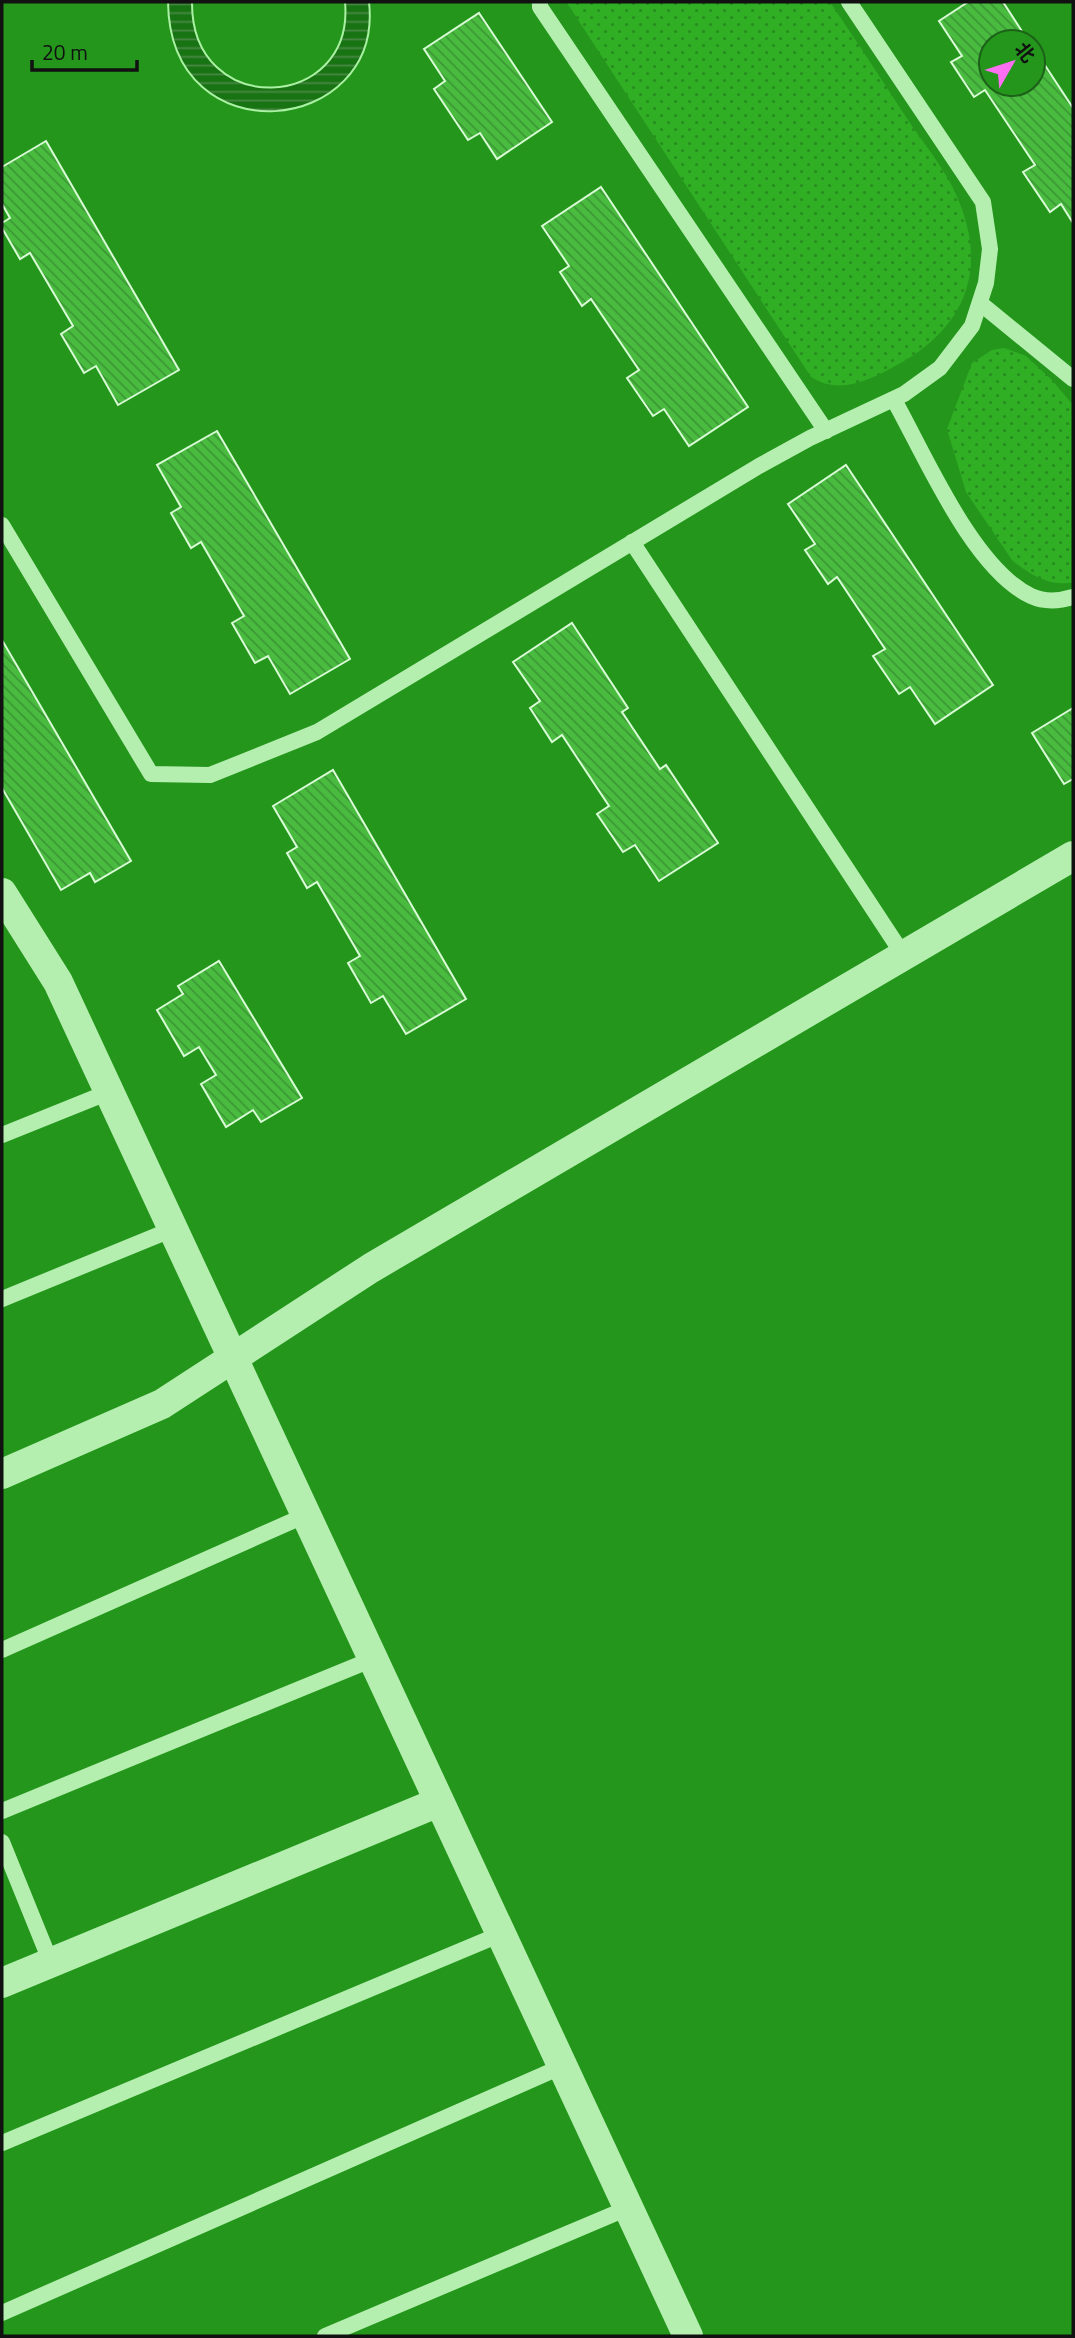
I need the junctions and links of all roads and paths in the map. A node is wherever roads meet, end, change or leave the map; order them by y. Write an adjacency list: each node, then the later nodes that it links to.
1 (540, 2): 6 (lane)
2 (849, 2): 3 (lane)
3 (980, 303): 4 (lane); 5 (lane)
4 (1073, 379)
5 (894, 400): 6 (lane); 9 (lane)
6 (826, 431): 8 (lane)
7 (2, 525): 8 (lane)
8 (632, 542): 12 (lane)
9 (1073, 597)
10 (1073, 856): 12 (street)
11 (2, 892): 13 (street)
12 (904, 956): 17 (street)
13 (109, 1092): 14 (lane); 15 (street)
14 (2, 1135)
15 (173, 1229): 16 (lane); 17 (street)
16 (2, 1299)
17 (233, 1359): 18 (street); 19 (street)
18 (2, 1474)
19 (306, 1515): 20 (lane); 21 (street)
20 (2, 1650)
21 (373, 1659): 22 (street); 23 (lane)
22 (439, 1802): 25 (street); 26 (street)
23 (2, 1811)
24 (2, 1842): 26 (lane)
25 (501, 1934): 28 (street); 29 (lane)
26 (51, 1963): 27 (street)
27 (2, 1983)
28 (563, 2066): 30 (street); 31 (lane)
29 (2, 2143)
30 (628, 2208): 32 (lane); 33 (street)
31 (2, 2312)
32 (325, 2336)
33 (688, 2336)

